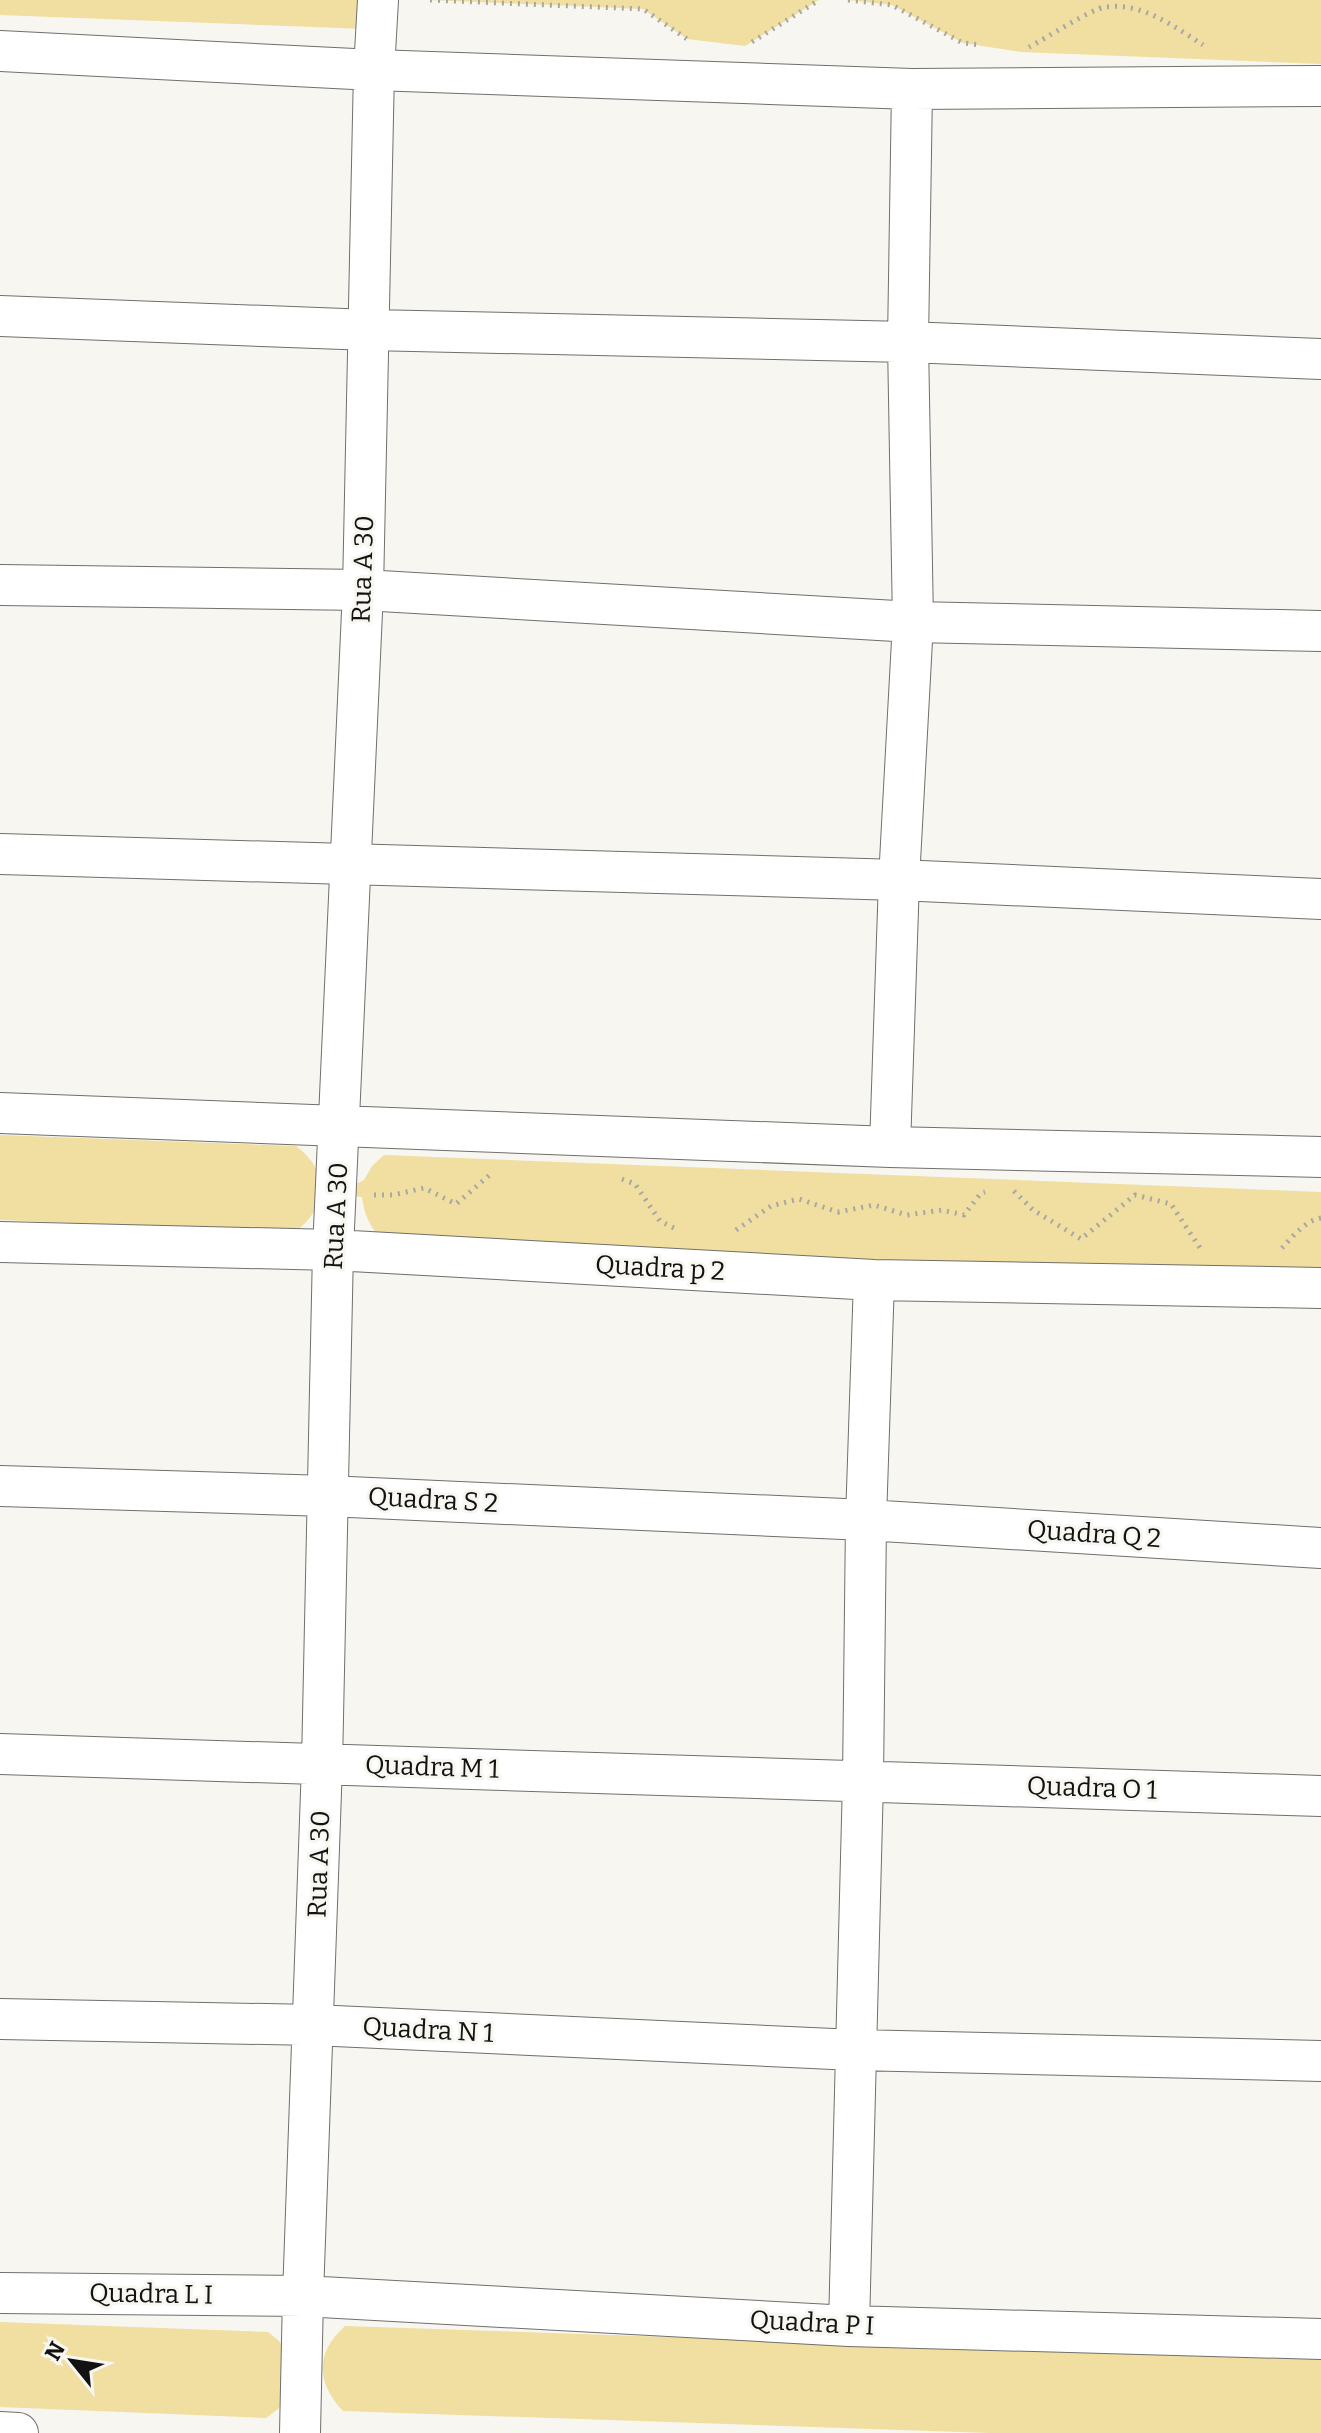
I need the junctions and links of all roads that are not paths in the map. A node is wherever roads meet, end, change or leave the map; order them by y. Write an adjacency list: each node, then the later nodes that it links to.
1 (378, 0): 3 (street, Rua A 30)
2 (0, 51): 3 (street)
3 (374, 70): 5 (street); 7 (street, Rua A 30)
4 (1321, 86): 5 (street)
5 (912, 89): 8 (street)
6 (0, 316): 7 (street)
7 (370, 330): 8 (street); 11 (street, Rua A 30)
8 (908, 342): 9 (street); 12 (street)
9 (1321, 359)
10 (0, 585): 11 (street)
11 (363, 590): 12 (street); 15 (street, Rua A 30)
12 (913, 622): 13 (street); 16 (street)
13 (1321, 631)
14 (0, 854): 15 (street)
15 (351, 864): 16 (street); 19 (street, Rua A 30)
16 (899, 880): 17 (street); 20 (street)
17 (1321, 899)
18 (0, 1113): 19 (street)
19 (340, 1126): 20 (street); 23 (street, Rua A 30)
20 (890, 1147): 21 (street)
21 (1321, 1157)
22 (0, 1242): 23 (street, Quadra p 2)
23 (333, 1250): 24 (street, Quadra p 2); 27 (street, Rua A 30)
24 (874, 1280): 25 (street, Quadra p 2); 28 (street)
25 (1321, 1288)
26 (0, 1486): 27 (street, Quadra S 2)
27 (327, 1496): 28 (street, Quadra S 2); 31 (street, Rua A 30)
28 (866, 1520): 29 (street, Quadra Q 2); 32 (street)
29 (1321, 1548)
30 (0, 1754): 31 (street, Quadra M 1)
31 (322, 1764): 32 (street, Quadra M 1); 35 (street, Rua A 30)
32 (863, 1780): 33 (street, Quadra O 1); 36 (street)
33 (1321, 1796)
34 (0, 2019): 35 (street, Quadra N 1)
35 (313, 2025): 36 (street, Quadra N 1); 39 (street, Rua A 30)
36 (855, 2050): 37 (street, Quadra N 1); 40 (street)
37 (1321, 2061)
38 (0, 2293): 39 (street, Quadra L I)
39 (303, 2296): 40 (street, Quadra P I); 44 (street, Rua A 30)
40 (849, 2326): 41 (street, Quadra P I)
41 (1321, 2339)
42 (0, 2432): 43 (street)
43 (18, 2433)
44 (300, 2433)

